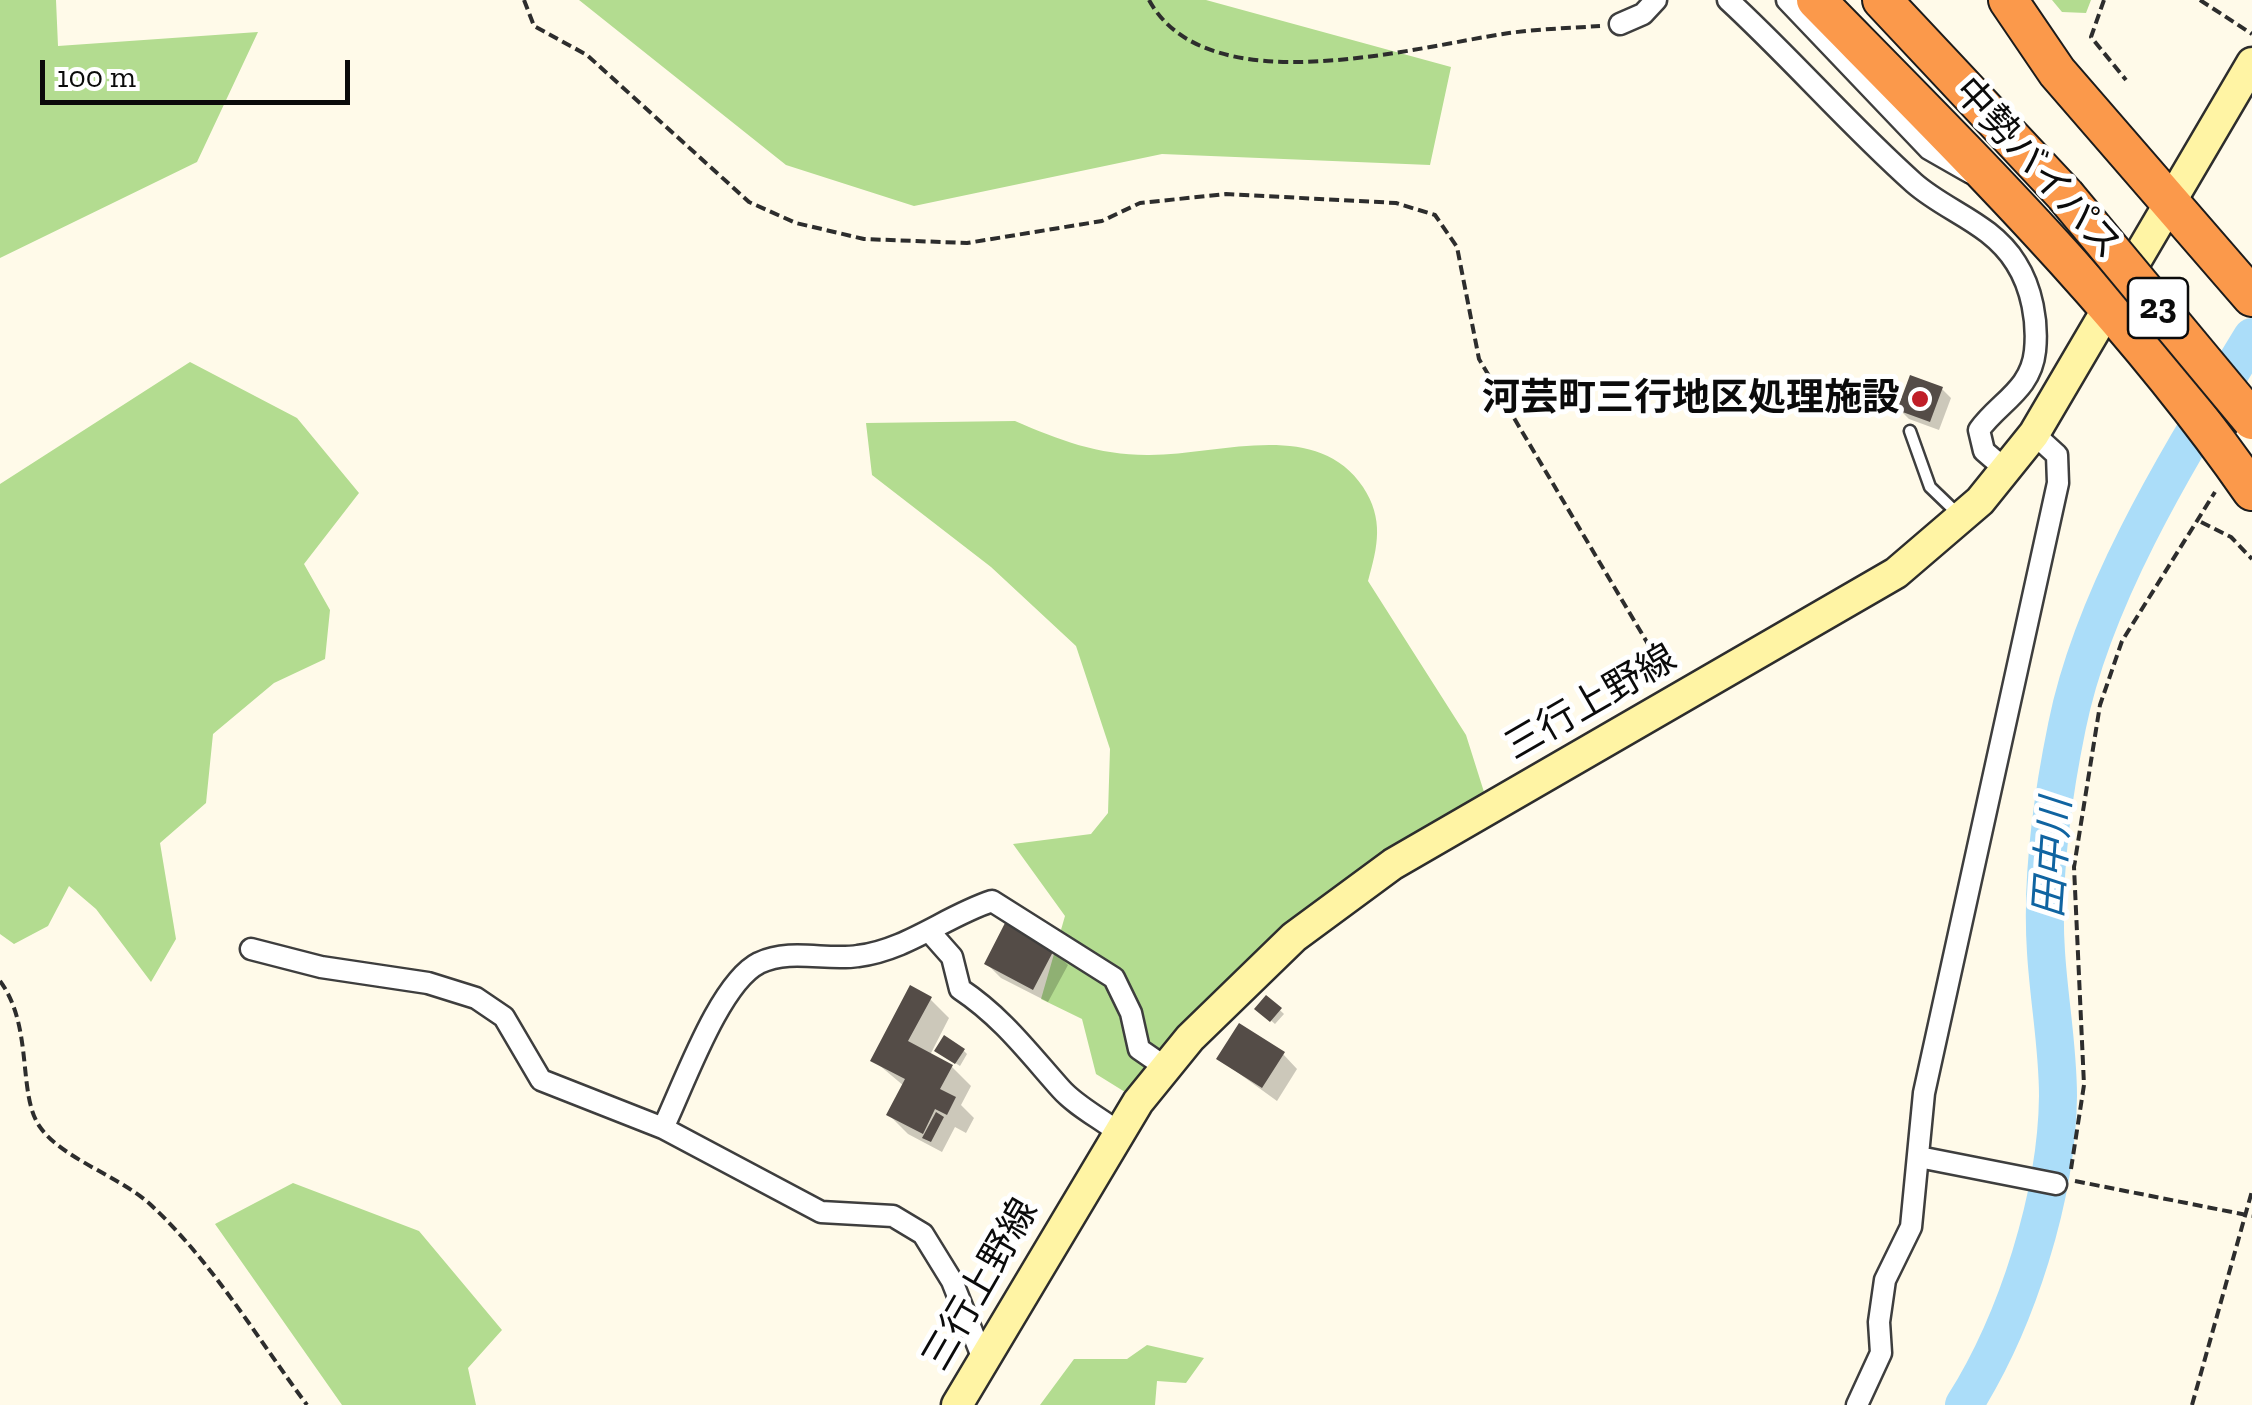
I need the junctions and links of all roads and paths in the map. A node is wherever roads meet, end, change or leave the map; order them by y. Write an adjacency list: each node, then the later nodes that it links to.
1 (524, 0): 27 (path)
2 (1150, 0): 11 (path)
3 (1656, 0): 11 (street)
4 (1728, 0): 22 (street)
5 (1787, 0): 15 (street)
6 (1816, 0): 15 (highway)
7 (2008, 0): 16 (highway)
8 (2104, 0): 14 (path)
9 (2200, 0): 12 (path)
10 (1885, 5): 19 (highway, 中勢バイパス / 23, bridge)
11 (1620, 24)
12 (2252, 34)
13 (2252, 63): 16 (main road, 三行上野線)
14 (2126, 80)
15 (1991, 182): 18 (highway)
16 (2172, 205): 17 (highway); 18 (main road, 三行上野線)
17 (2252, 297)
18 (2108, 311): 21 (main road, 三行上野線); 23 (highway)
19 (2252, 420)
20 (1910, 431): 24 (lane)
21 (2034, 434): 22 (main road, 三行上野線); 34 (street)
22 (2006, 470): 24 (main road, 三行上野線)
23 (2232, 473): 25 (path)
24 (1962, 518): 27 (main road, 三行上野線)
25 (2199, 521): 26 (path); 37 (path)
26 (2252, 560)
27 (1680, 698): 31 (main road, 三行上野線)
28 (930, 931): 31 (street); 32 (street); 33 (street)
29 (252, 949): 32 (street)
30 (0, 982): 39 (path)
31 (1165, 1067): 33 (main road, 三行上野線)
32 (663, 1128): 38 (street)
33 (1118, 1132): 38 (main road, 三行上野線)
34 (1919, 1157): 35 (street); 41 (street)
35 (2056, 1184)
36 (2252, 1190): 37 (path)
37 (2249, 1216): 42 (path)
38 (984, 1359): 40 (main road, 三行上野線)
39 (307, 1405)
40 (957, 1405)
41 (1857, 1405)
42 (2192, 1405)

